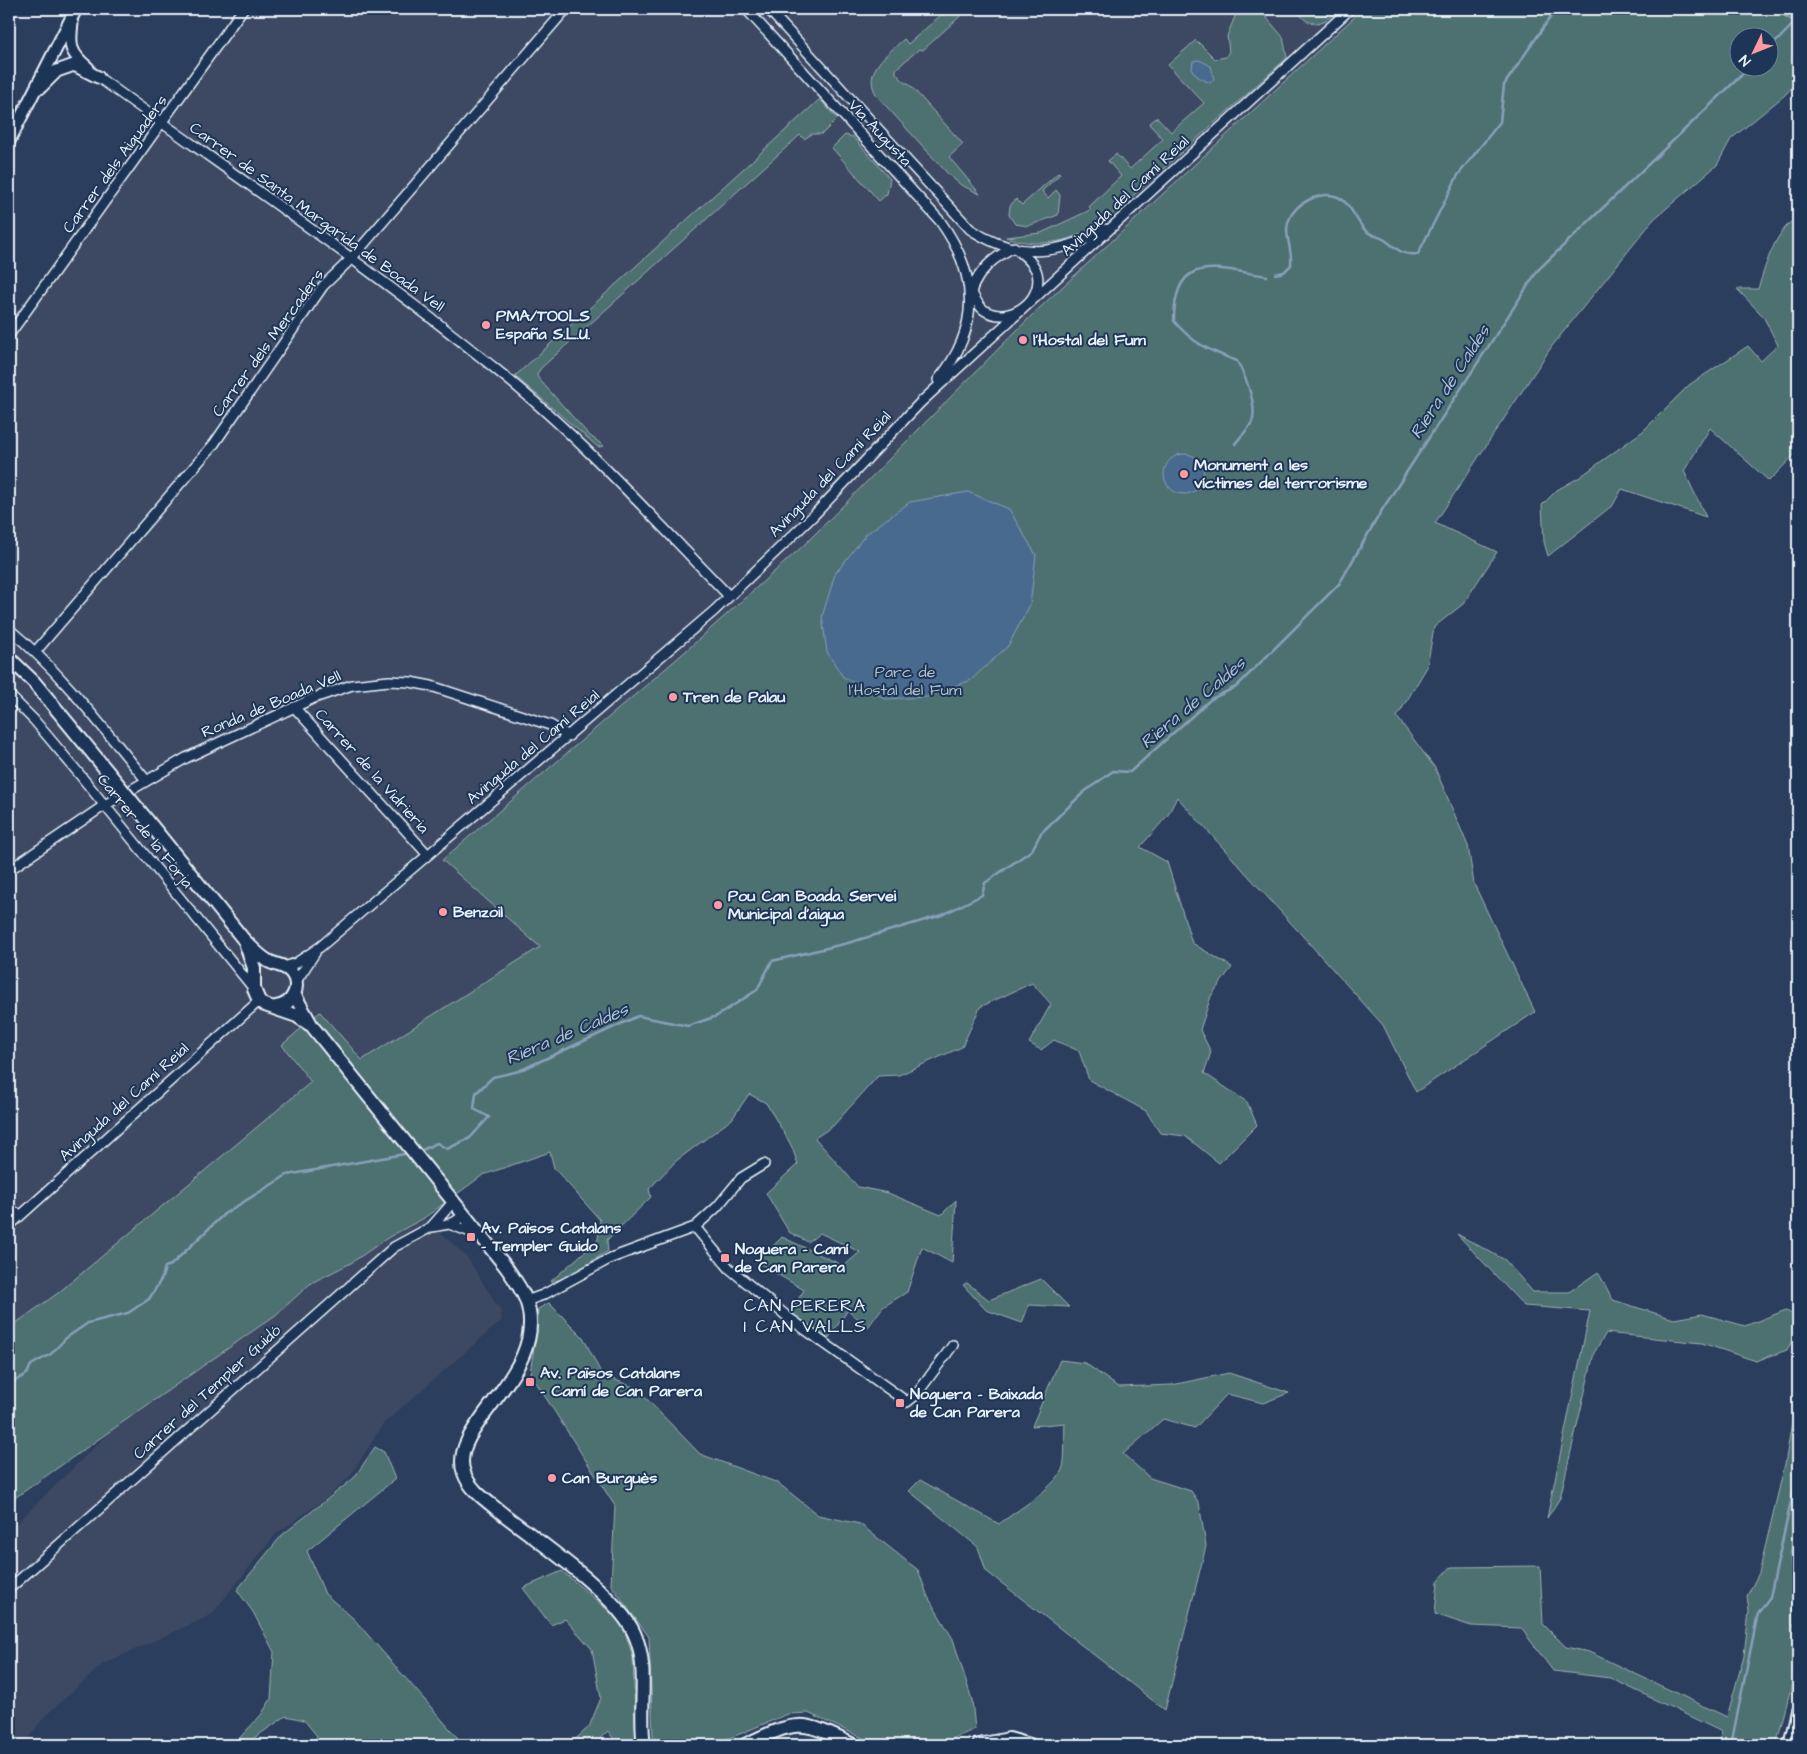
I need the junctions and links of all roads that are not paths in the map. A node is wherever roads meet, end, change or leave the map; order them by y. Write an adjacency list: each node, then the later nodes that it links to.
1 (243, 9): 9 (street, Carrer dels Aiguaders)
2 (566, 9): 13 (street, Carrer dels Mercaders)
3 (746, 9): 14 (street, Via Augusta)
4 (768, 9): 12 (street, Via Augusta)
5 (1350, 9): 11 (street, Avinguda del Camí Reial)
6 (74, 12): 7 (street); 8 (street)
7 (98, 77): 8 (street); 9 (street, Carrer de Santa Margarida de Boada Vell)
8 (32, 96): 10 (street)
9 (163, 124): 13 (street, Carrer de Santa Margarida de Boada Vell); 16 (street, Carrer dels Aiguaders)
10 (9, 141)
11 (1121, 220): 12 (street, Via Augusta); 15 (street, Avinguda del Camí Reial)
12 (1014, 248): 14 (street, Via Augusta); 15 (street, Via Augusta)
13 (351, 259): 18 (street, Carrer de Santa Margarida de Boada Vell); 20 (street, Carrer dels Mercaders)
14 (971, 291): 15 (street, Via Augusta); 17 (street, Via Augusta)
15 (1029, 304): 17 (street, Avinguda del Camí Reial)
16 (9, 335)
17 (920, 403): 18 (street, Avinguda del Camí Reial)
18 (729, 596): 26 (street, Avinguda del Camí Reial)
19 (9, 629): 20 (street)
20 (36, 651): 27 (street)
21 (9, 658): 25 (main road)
22 (9, 668): 25 (main road)
23 (9, 695): 28 (street, Carrer de la Forja)
24 (294, 707): 26 (street, Ronda de Boada Vell); 27 (street, Ronda de Boada Vell); 29 (street, Carrer de la Vidrieria)
25 (55, 708): 31 (main road, bridge)
26 (568, 736): 29 (street, Avinguda del Camí Reial)
27 (146, 780): 28 (street, Ronda de Boada Vell)
28 (105, 805): 30 (street, Ronda de Boada Vell); 34 (street, Carrer de la Forja)
29 (428, 855): 32 (street, Avinguda del Camí Reial)
30 (9, 870)
31 (244, 940): 33 (main road); 34 (main road)
32 (320, 947): 33 (street, Avinguda del Camí Reial); 35 (street, Avinguda del Camí Reial)
33 (280, 966): 34 (main road); 35 (main road)
34 (256, 989): 36 (main road); 42 (street, Avinguda del Camí Reial)
35 (295, 989): 36 (main road); 37 (main road)
36 (276, 1007): 37 (main road)
37 (312, 1026): 39 (main road)
38 (764, 1164): 45 (street)
39 (454, 1201): 41 (main road); 46 (street, Carrer del Templer Guidó)
40 (9, 1209): 42 (street)
41 (464, 1214): 43 (street, Carrer del Templer Guidó); 47 (main road)
42 (21, 1215): 44 (street, Avinguda del Camí Reial)
43 (449, 1224): 46 (street, Carrer del Templer Guidó); 47 (street)
44 (9, 1226)
45 (695, 1226): 48 (street); 49 (street)
46 (431, 1227): 50 (street, Carrer del Templer Guidó)
47 (482, 1237): 48 (main road)
48 (526, 1301): 52 (main road)
49 (953, 1345)
50 (9, 1589)
51 (1798, 1711): 57 (main road)
52 (644, 1745)
53 (745, 1745): 54 (main road)
54 (853, 1745)
55 (979, 1745): 56 (main road)
56 (1030, 1745)
57 (1790, 1745)

